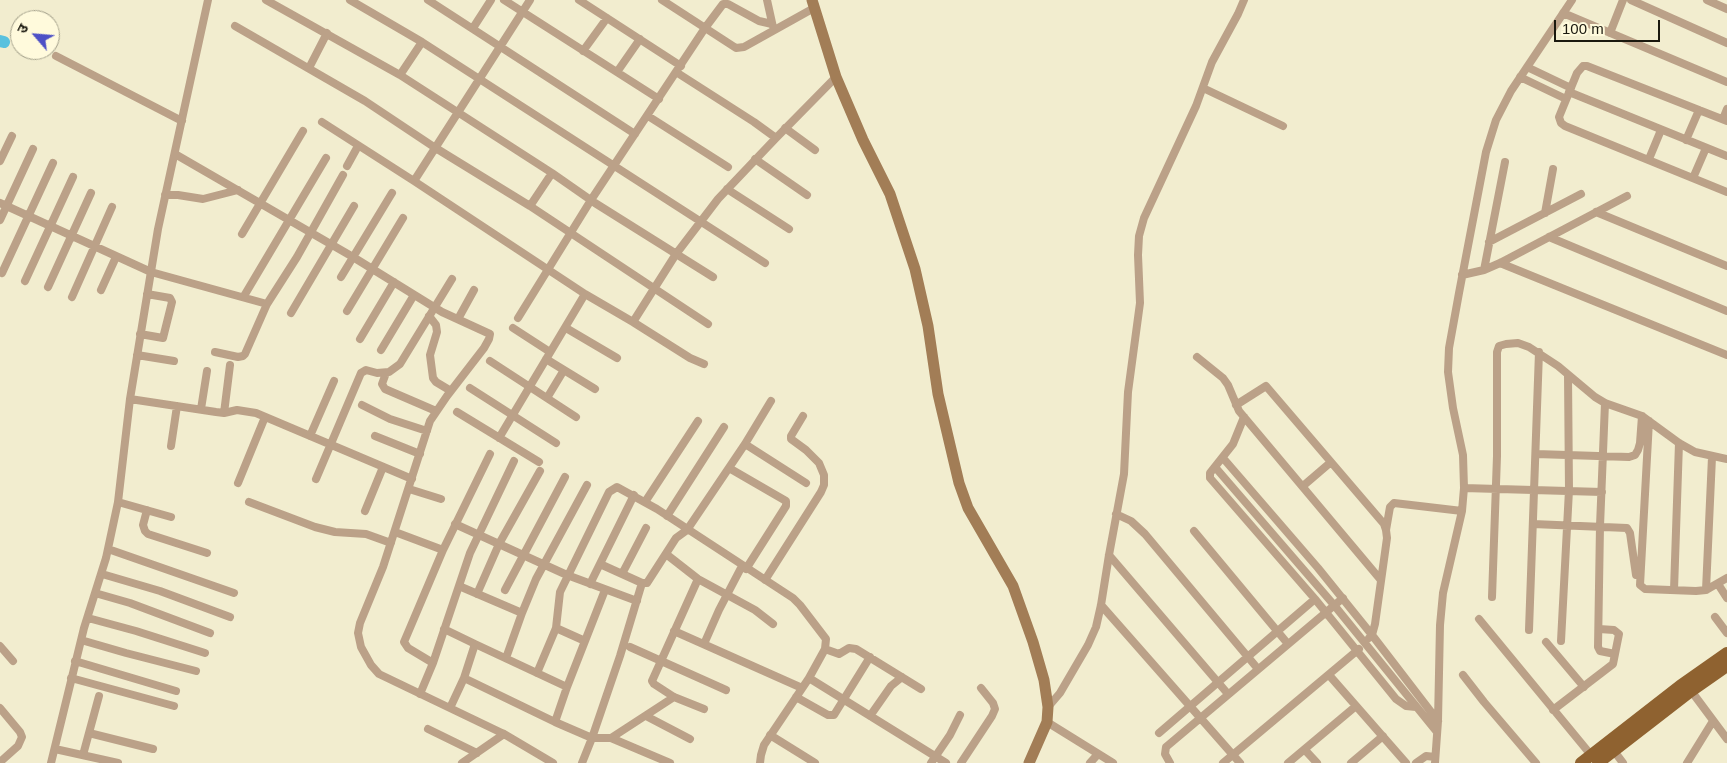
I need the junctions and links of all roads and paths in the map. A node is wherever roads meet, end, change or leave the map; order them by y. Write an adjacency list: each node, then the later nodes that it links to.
1 (208, 0): 51 (street)
2 (266, 0): 26 (street)
3 (350, 0): 29 (street)
4 (428, 0): 24 (street)
5 (491, 0): 24 (street)
6 (504, 0): 19 (street)
7 (530, 0): 19 (street)
8 (579, 0): 21 (street)
9 (662, 0): 25 (street)
10 (759, 0): 16 (street)
11 (1244, 0): 43 (street)
12 (1572, 0): 20 (street)
13 (1623, 0): 27 (street)
14 (1631, 0): 30 (street)
15 (1707, 0): 18 (street)
16 (768, 3): 23 (street)
17 (813, 4): 23 (street); 39 (main road)
18 (1727, 9)
19 (522, 12): 31 (street); 32 (street)
20 (1563, 13): 27 (street); 34 (street)
21 (607, 18): 28 (street); 32 (street)
22 (235, 26): 35 (street)
23 (773, 27): 25 (street); 25 (street)
24 (473, 28): 31 (street)
25 (705, 28): 36 (street)
26 (327, 33): 35 (street); 38 (street)
27 (1610, 33): 42 (street)
28 (640, 39): 36 (street); 37 (street)
29 (422, 42): 38 (street); 41 (street)
30 (1727, 43)
31 (500, 45): 41 (street); 57 (street)
32 (583, 51): 37 (street)
33 (60, 58): 51 (street)
34 (1527, 67): 40 (street); 44 (street)
35 (309, 68): 62 (street)
36 (679, 69): 45 (street); 59 (street)
37 (617, 72): 45 (street)
38 (400, 75): 48 (street)
39 (836, 77): 54 (street); 357 (main road)
40 (1520, 77): 44 (street); 126 (street)
41 (478, 79): 48 (street); 75 (street)
42 (1727, 82)
43 (1203, 88): 53 (street); 241 (street)
44 (1569, 93): 47 (street); 55 (street); 70 (street)
45 (659, 99): 49 (street)
46 (1727, 109): 50 (street)
47 (1699, 110): 50 (street); 60 (street)
48 (457, 112): 62 (street); 78 (street)
49 (648, 116): 57 (street); 76 (street)
50 (1725, 120)
51 (182, 121): 66 (street)
52 (322, 122): 61 (street)
53 (1284, 126)
54 (785, 128): 59 (street); 65 (street)
55 (1661, 130): 60 (street); 70 (street)
56 (303, 131): 93 (street)
57 (636, 134): 75 (street)
58 (12, 136): 71 (street)
59 (776, 138): 69 (street)
60 (1686, 140): 63 (street)
61 (358, 146): 74 (street); 82 (street)
62 (434, 147): 82 (street); 96 (street)
63 (1706, 148): 67 (street); 81 (street)
64 (33, 149): 94 (street)
65 (816, 150)
66 (174, 154): 84 (street); 90 (street)
67 (1727, 156)
68 (326, 158): 103 (street)
69 (755, 159): 83 (street); 88 (street)
70 (1649, 159): 81 (street)
71 (0, 161)
72 (1504, 162): 112 (street)
73 (53, 163): 100 (street)
74 (347, 166)
75 (614, 166): 92 (street); 104 (street)
76 (728, 167)
77 (1553, 169): 99 (street)
78 (552, 173): 92 (street); 96 (street)
79 (343, 175): 107 (street)
80 (73, 177): 105 (street)
81 (1693, 178): 85 (street)
82 (414, 181): 121 (street)
83 (727, 189): 104 (street); 106 (street)
84 (238, 190): 90 (street); 93 (street)
85 (1727, 192)
86 (91, 193): 110 (street)
87 (392, 193): 117 (street)
88 (807, 194)
89 (1581, 194): 99 (street)
90 (166, 195): 124 (street)
91 (1627, 196): 98 (street)
92 (591, 200): 108 (street); 115 (street)
93 (260, 203): 103 (street); 109 (street)
94 (3, 205): 100 (street); 102 (street)
95 (354, 206): 113 (street)
96 (530, 206): 108 (street)
97 (112, 207): 114 (street)
98 (1596, 212): 111 (street); 120 (street)
99 (1545, 213): 112 (street)
100 (27, 217): 105 (street); 125 (street)
101 (403, 218): 122 (street)
102 (0, 220)
103 (289, 220): 107 (street); 139 (street)
104 (700, 221): 115 (street); 118 (street)
105 (50, 226): 110 (street); 130 (street)
106 (789, 230)
107 (310, 232): 113 (street); 141 (street)
108 (570, 233): 121 (street); 133 (street)
109 (242, 234)
110 (71, 237): 114 (street); 132 (street)
111 (1549, 237): 119 (street); 143 (street)
112 (1489, 242): 123 (street)
113 (330, 244): 117 (street); 145 (street)
114 (94, 247): 116 (street); 140 (street)
115 (676, 254): 128 (street); 133 (street)
116 (116, 257): 124 (street); 134 (street)
117 (352, 257): 122 (street); 127 (street)
118 (765, 262)
119 (1500, 263): 123 (street); 159 (street)
120 (1727, 266)
121 (548, 269): 137 (street); 147 (street)
122 (373, 270): 131 (street); 144 (street)
123 (1484, 270): 126 (street)
124 (151, 272): 136 (street); 139 (street)
125 (2, 273)
126 (1462, 275): 227 (street)
127 (341, 277)
128 (713, 277)
129 (452, 279): 142 (street)
130 (25, 281)
131 (394, 282): 138 (street); 154 (street)
132 (48, 287)
133 (655, 288): 149 (street); 150 (street)
134 (101, 290)
135 (474, 290): 148 (street)
136 (147, 294): 153 (street); 153 (street)
137 (585, 294): 149 (street); 152 (street)
138 (414, 295): 142 (street); 155 (street)
139 (244, 296): 141 (street)
140 (72, 297)
141 (267, 304): 156 (street)
142 (434, 307): 146 (street); 148 (street)
143 (1727, 311)
144 (347, 312)
145 (291, 313)
146 (429, 316): 169 (street); 175 (street)
147 (518, 318)
148 (458, 319): 175 (street)
149 (633, 322): 165 (street)
150 (708, 324)
151 (514, 328): 160 (street)
152 (566, 328): 160 (street); 162 (street)
153 (140, 334): 158 (street)
154 (360, 338)
155 (381, 350)
156 (216, 352)
157 (1539, 352): 170 (street); 207 (street); 228 (street)
158 (137, 355): 164 (street); 177 (street)
159 (1727, 355)
160 (548, 356): 168 (street); 172 (street)
161 (1197, 357): 179 (street)
162 (617, 358)
163 (490, 360): 172 (street)
164 (174, 361)
165 (704, 364)
166 (230, 365): 186 (street)
167 (207, 370): 183 (street)
168 (564, 370): 174 (street); 176 (street)
169 (386, 373): 184 (street); 203 (street)
170 (1568, 375): 180 (street); 208 (street)
171 (334, 381): 197 (street)
172 (529, 387): 176 (street); 187 (street)
173 (470, 388): 187 (street)
174 (596, 389)
175 (451, 391): 184 (street)
176 (547, 398): 191 (street)
177 (130, 399): 182 (street); 235 (street)
178 (771, 401): 202 (street)
179 (1236, 404): 192 (street); 215 (street)
180 (1605, 404): 189 (street); 209 (street)
181 (362, 405): 196 (street)
182 (177, 406): 183 (street); 204 (street)
183 (201, 409): 186 (street)
184 (436, 412): 196 (street)
185 (457, 412): 199 (street)
186 (224, 413): 190 (street)
187 (513, 415): 199 (street); 200 (street)
188 (803, 416): 272 (street)
189 (1642, 416): 194 (street); 209 (street)
190 (265, 417): 197 (street); 223 (street)
191 (576, 417)
192 (1244, 417): 211 (street); 226 (street)
193 (698, 421): 237 (street)
194 (1649, 421): 201 (street); 279 (street)
195 (724, 427): 242 (street)
196 (427, 431): 205 (street)
197 (310, 436): 203 (street)
198 (375, 436): 205 (street)
199 (500, 438): 214 (street)
200 (556, 443)
201 (1679, 443): 210 (street); 279 (street)
202 (746, 444): 217 (street); 224 (street)
203 (331, 445): 216 (street); 221 (street)
204 (172, 446)
205 (420, 454): 222 (street)
206 (490, 454): 244 (street)
207 (1536, 454): 208 (street); 230 (street)
208 (1569, 455): 209 (street); 231 (street)
209 (1603, 456): 232 (street)
210 (1712, 457): 212 (street); 280 (street)
211 (1223, 458): 218 (street); 286 (street)
212 (1727, 460)
213 (514, 461): 253 (street)
214 (539, 462)
215 (1332, 462): 226 (street); 250 (street)
216 (384, 467): 222 (street); 239 (street)
217 (728, 468): 249 (street); 264 (street)
218 (1215, 468): 288 (street); 291 (street)
219 (540, 471): 255 (street)
220 (565, 477): 261 (street)
221 (316, 479)
222 (412, 479): 229 (street)
223 (238, 483)
224 (806, 483)
225 (587, 485): 262 (street)
226 (1303, 486): 269 (street)
227 (1464, 488): 228 (street); 240 (street)
228 (1496, 488): 230 (street); 285 (street)
229 (409, 489): 234 (street); 252 (street)
230 (1535, 489): 231 (street); 245 (street)
231 (1569, 490): 232 (street); 246 (street)
232 (1602, 492): 247 (street)
233 (634, 495): 237 (street); 263 (street); 267 (street)
234 (441, 499)
235 (118, 502): 238 (street); 256 (street)
236 (249, 502): 254 (street)
237 (645, 502): 242 (street)
238 (147, 510): 243 (street); 258 (street)
239 (366, 511)
240 (1462, 511): 250 (street); 368 (street)
241 (1116, 514): 260 (street); 323 (street)
242 (667, 516): 249 (street)
243 (171, 517)
244 (456, 524): 253 (street); 257 (street)
245 (1534, 524): 246 (street); 301 (street)
246 (1567, 525): 247 (street); 310 (street)
247 (1600, 526): 268 (street); 302 (street)
248 (646, 528): 266 (street)
249 (688, 530): 259 (street); 264 (street)
250 (1386, 530): 269 (street)
251 (1194, 531): 304 (street)
252 (395, 532): 254 (street); 257 (street)
253 (478, 534): 255 (street); 276 (street)
254 (391, 542): 349 (street)
255 (499, 544): 261 (street); 283 (street)
256 (108, 549): 265 (street); 282 (street)
257 (442, 550): 329 (street)
258 (206, 553)
259 (666, 554): 271 (street); 273 (street)
260 (1109, 555): 290 (street); 340 (street)
261 (523, 556): 262 (street); 277 (street)
262 (543, 564): 267 (street); 293 (street)
263 (600, 564): 266 (street); 274 (street)
264 (744, 567): 272 (street); 284 (street)
265 (102, 574): 281 (street); 294 (street)
266 (622, 574): 273 (street)
267 (567, 575): 274 (street); 299 (street)
268 (1636, 575)
269 (1380, 578): 307 (street)
270 (1727, 578): 275 (street)
271 (698, 579): 284 (street); 303 (street)
272 (765, 580): 318 (street)
273 (642, 583): 289 (street)
274 (590, 584): 278 (street)
275 (1718, 584): 280 (street); 287 (street)
276 (459, 586): 283 (street); 300 (street)
277 (505, 590)
278 (605, 590): 289 (street); 309 (street)
279 (1674, 590): 280 (street)
280 (1706, 590)
281 (95, 593): 296 (street); 305 (street)
282 (234, 593)
283 (477, 594): 293 (street)
284 (727, 595): 298 (street); 314 (street)
285 (1492, 597)
286 (1343, 598): 291 (street); 307 (street)
287 (1727, 598)
288 (1315, 599): 292 (street); 304 (street)
289 (637, 601): 379 (street)
290 (1101, 605): 357 (street); 358 (street)
291 (1334, 605): 292 (street); 312 (street)
292 (1326, 612): 315 (street); 319 (street)
293 (522, 613): 325 (street)
294 (230, 617)
295 (1715, 617): 306 (street)
296 (88, 618): 308 (street); 320 (street)
297 (1478, 619): 363 (street)
298 (773, 624)
299 (556, 628): 309 (street); 333 (street)
300 (444, 629): 313 (street); 329 (street)
301 (1529, 630)
302 (1599, 630): 322 (street); 322 (street)
303 (674, 631): 314 (street); 326 (street)
304 (1278, 632): 315 (street); 323 (street)
305 (210, 633)
306 (1727, 633)
307 (1372, 635): 312 (street); 368 (street)
308 (82, 640): 328 (street); 332 (street)
309 (585, 641): 342 (street)
310 (1561, 641)
311 (1546, 642): 341 (street)
312 (1365, 643): 319 (street); 359 (street)
313 (475, 644): 325 (street); 338 (street)
314 (704, 644): 344 (street)
315 (1288, 644): 331 (street)
316 (0, 646): 327 (street)
317 (630, 647): 326 (street)
318 (825, 649): 324 (street); 339 (street)
319 (1357, 651): 334 (street); 359 (street)
320 (205, 653)
321 (1727, 653): 343 (main road)
322 (1614, 654): 341 (street)
323 (1248, 656): 331 (street); 340 (street)
324 (870, 657): 336 (street); 354 (street)
325 (506, 658): 333 (street)
326 (661, 660): 347 (street); 352 (street)
327 (13, 661)
328 (75, 661): 337 (street); 348 (street)
329 (432, 663): 349 (street)
330 (1727, 666): 343 (main road)
331 (1258, 669): 350 (street)
332 (196, 670)
333 (537, 673): 342 (street)
334 (1329, 675): 356 (street); 390 (street)
335 (1463, 675): 418 (street)
336 (902, 677): 346 (street); 366 (street)
337 (71, 678): 355 (street); 383 (street)
338 (464, 678): 361 (street); 370 (street)
339 (809, 678): 344 (street); 354 (street)
340 (1217, 682): 350 (street); 358 (street)
341 (1584, 686): 363 (street)
342 (567, 687): 370 (street)
343 (1687, 687): 369 (street); 386 (main road); 393 (main road)
344 (802, 688): 353 (street)
345 (981, 688): 406 (street)
346 (921, 689)
347 (726, 690)
348 (176, 691)
349 (420, 694): 361 (street)
350 (1228, 694): 367 (street)
351 (99, 696): 374 (street)
352 (674, 697): 362 (street); 365 (street)
353 (796, 697): 354 (street); 377 (street)
354 (844, 700): 366 (street)
355 (174, 706)
356 (1356, 706): 378 (street); 385 (street)
357 (1048, 707): 371 (main road)
358 (1189, 707): 367 (street); 375 (street)
359 (1416, 707): 373 (street)
360 (0, 708): 396 (street)
361 (450, 708): 376 (street)
362 (704, 709)
363 (1553, 710): 393 (street)
364 (960, 715): 392 (street)
365 (646, 716): 380 (street); 382 (street)
366 (870, 716): 392 (street)
367 (1200, 719): 390 (street); 410 (street)
368 (1438, 721): 373 (street)
369 (1713, 721): 381 (street); 395 (street)
370 (555, 722): 379 (street)
371 (1047, 722): 388 (street); 407 (main road)
372 (428, 729): 387 (street)
373 (1437, 732): 394 (street)
374 (89, 733): 384 (street); 389 (street)
375 (1159, 733)
376 (504, 734): 387 (street); 400 (street)
377 (770, 735): 403 (street); 404 (street)
378 (1383, 736): 415 (street); 416 (street)
379 (592, 738): 380 (street); 401 (street)
380 (611, 738): 391 (street)
381 (1727, 738)
382 (690, 739)
383 (55, 749): 389 (street); 397 (street)
384 (154, 749)
385 (1305, 750): 413 (street); 414 (street)
386 (1614, 751): 393 (main road); 420 (street)
387 (477, 753): 399 (street)
388 (1098, 754): 408 (street); 409 (street)
389 (83, 755): 398 (street)
390 (1232, 755): 411 (street); 412 (street)
391 (651, 759): 402 (street)
392 (933, 759): 405 (street)
393 (1595, 759): 419 (main road)
394 (1435, 760): 417 (street)
395 (1691, 761)
396 (0, 762)
397 (51, 763)
398 (118, 763)
399 (462, 763)
400 (553, 763)
401 (582, 763)
402 (670, 763)
403 (760, 763)
404 (815, 763)
405 (946, 763)
406 (961, 763)
407 (1029, 763)
408 (1090, 763)
409 (1113, 763)
410 (1170, 763)
411 (1223, 763)
412 (1240, 763)
413 (1288, 763)
414 (1317, 763)
415 (1351, 763)
416 (1406, 763)
417 (1416, 763)
418 (1536, 763)
419 (1581, 763)
420 (1623, 763)

